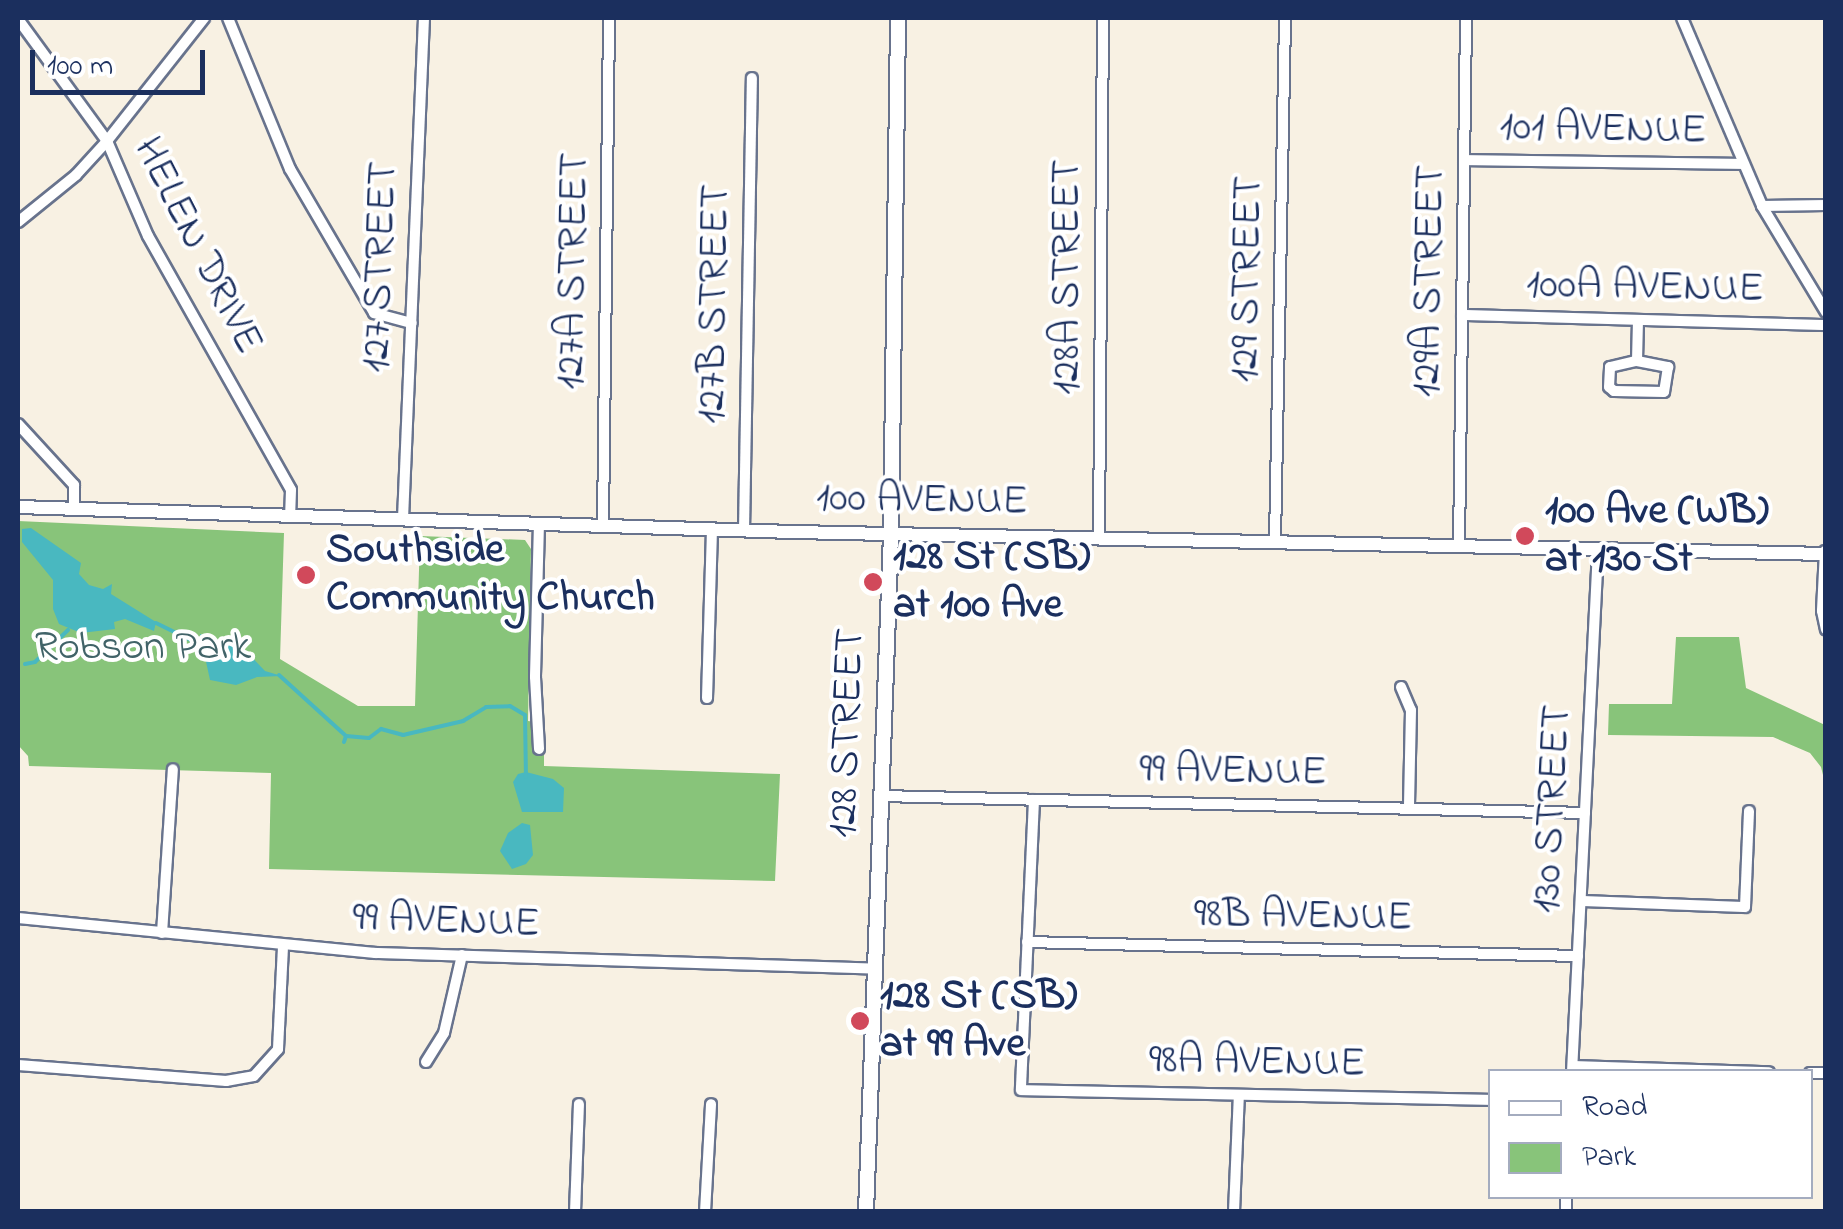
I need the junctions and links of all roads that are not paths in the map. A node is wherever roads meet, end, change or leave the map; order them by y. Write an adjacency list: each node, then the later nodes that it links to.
1 (204, 18): 12 (street)
2 (228, 18): 21 (street)
3 (424, 18): 21 (street, 127 STREET)
4 (609, 18): 30 (street, 127A STREET)
5 (898, 18): 33 (main road, 128 STREET)
6 (1104, 18): 34 (street, 128A STREET)
7 (1285, 18): 35 (street, 129 STREET)
8 (1466, 18): 13 (street, 129A STREET)
9 (1682, 18): 14 (street)
10 (18, 19): 12 (street, HELEN DRIVE)
11 (752, 78): 32 (street, 127B STREET)
12 (107, 142): 17 (street); 27 (street, HELEN DRIVE)
13 (1464, 160): 14 (street, 101 AVENUE); 19 (street, 129A STREET)
14 (1742, 164): 15 (street)
15 (1762, 206): 16 (street); 18 (street)
16 (1826, 206)
17 (18, 222)
18 (1826, 312)
19 (1462, 315): 20 (street, 100A AVENUE); 36 (street, 129A STREET)
20 (1638, 321): 22 (street, 100A AVENUE); 23 (street)
21 (412, 324): 28 (street, 127 STREET)
22 (1826, 324)
23 (1638, 361): 23 (street)
24 (18, 424): 26 (street)
25 (18, 506): 26 (street, 100 AVENUE)
26 (74, 508): 27 (street, 100 AVENUE)
27 (290, 516): 28 (street, 100 AVENUE)
28 (403, 519): 29 (street, 100 AVENUE)
29 (539, 523): 30 (street, 100 AVENUE); 42 (street)
30 (603, 525): 31 (street, 100 AVENUE)
31 (712, 528): 32 (street, 100 AVENUE); 41 (street)
32 (744, 530): 33 (street, 100 AVENUE)
33 (891, 534): 34 (street, 100 AVENUE); 44 (main road, 128 STREET)
34 (1099, 537): 35 (street, 100 AVENUE)
35 (1275, 541): 36 (street, 100 AVENUE)
36 (1459, 546): 37 (street, 100 AVENUE)
37 (1598, 549): 38 (street, 100 AVENUE); 48 (street, 130 STREET)
38 (1825, 553): 39 (street)
39 (1826, 630)
40 (1401, 686): 46 (street)
41 (707, 698)
42 (539, 749)
43 (173, 770): 51 (street)
44 (881, 796): 45 (street, 99 AVENUE); 56 (main road, 128 STREET)
45 (1034, 800): 46 (street, 99 AVENUE); 52 (street)
46 (1409, 808): 48 (street, 99 AVENUE)
47 (1749, 811): 49 (street)
48 (1585, 813): 49 (street, 130 STREET)
49 (1581, 901): 55 (street, 130 STREET)
50 (18, 918): 51 (street, 99 AVENUE)
51 (162, 933): 53 (street, 99 AVENUE)
52 (1027, 942): 55 (street, 98B AVENUE); 60 (street, 98A AVENUE)
53 (282, 945): 54 (street, 99 AVENUE); 58 (street)
54 (462, 955): 56 (street, 99 AVENUE); 57 (street)
55 (1578, 956): 59 (street, 130 STREET)
56 (874, 969): 66 (main road, 128 STREET)
57 (426, 1062)
58 (18, 1065)
59 (1573, 1069)
60 (1239, 1095): 61 (street, 98A AVENUE); 67 (street)
61 (1488, 1100)
62 (579, 1104): 64 (street)
63 (711, 1104): 65 (street)
64 (576, 1212)
65 (705, 1212)
66 (866, 1212)
67 (1234, 1212)

